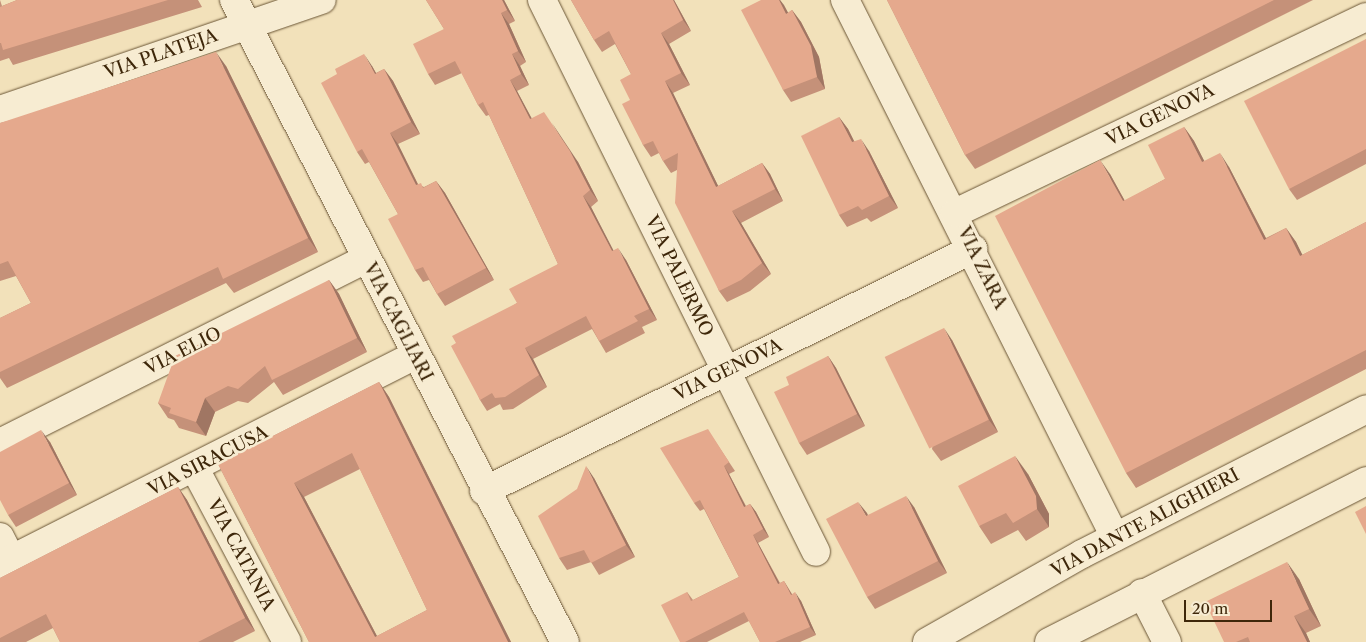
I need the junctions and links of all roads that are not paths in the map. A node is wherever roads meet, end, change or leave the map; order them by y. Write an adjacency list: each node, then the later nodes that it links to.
1 (322, 0): 4 (street, VIA PLATEJA)
2 (542, 0): 11 (street, VIA PALERMO)
3 (845, 0): 7 (street, VIA ZARA)
4 (240, 12): 6 (street, VIA PLATEJA); 9 (street, VIA CAGLIARI)
5 (1366, 17): 7 (street, VIA GENOVA)
6 (0, 110)
7 (955, 213): 8 (street, VIA ZARA)
8 (973, 249): 11 (street, VIA GENOVA); 17 (street, VIA ZARA)
9 (366, 259): 10 (street, VIA CAGLIARI); 13 (street, VIA ELIO)
10 (415, 355): 14 (street, VIA SIRACUSA); 16 (street, VIA CAGLIARI)
11 (727, 371): 16 (street, VIA GENOVA); 18 (street, VIA PALERMO)
12 (1366, 409): 17 (street, VIA DANTE ALIGHIERI)
13 (0, 443)
14 (195, 469): 19 (street, VIA SIRACUSA); 21 (street, VIA CATANIA)
15 (1366, 481): 20 (street)
16 (484, 490): 22 (street, VIA CAGLIARI)
17 (1115, 537): 23 (street, VIA DANTE ALIGHIERI)
18 (816, 552)
19 (4, 554)
20 (1142, 593): 24 (street); 25 (street)
21 (285, 641)
22 (564, 642)
23 (926, 642)
24 (1049, 642)
25 (1167, 642)

